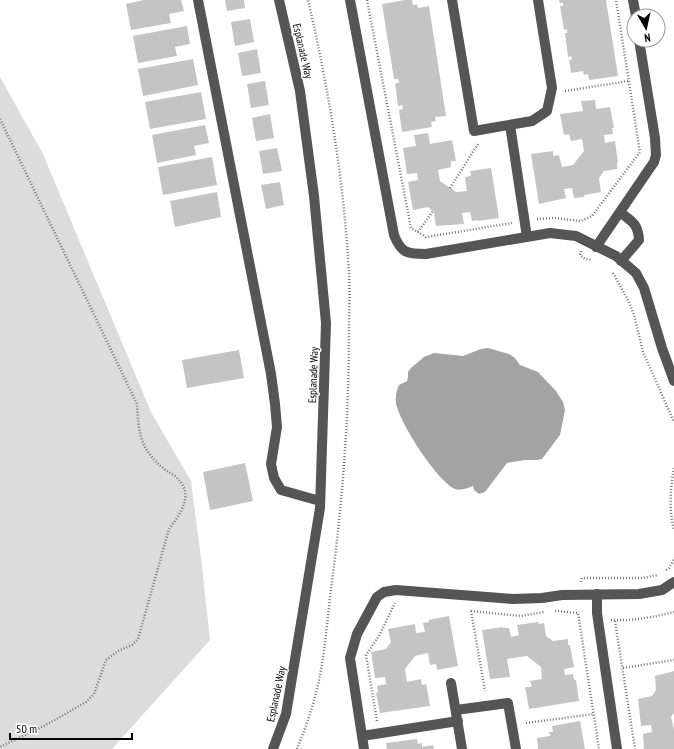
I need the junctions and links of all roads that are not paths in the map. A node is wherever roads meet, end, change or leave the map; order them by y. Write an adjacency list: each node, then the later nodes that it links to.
1 (198, 0): 13 (street)
2 (279, 0): 13 (street, Esplanade Way)
3 (350, 0): 9 (street)
4 (452, 0): 7 (street)
5 (538, 0): 7 (street)
6 (640, 48): 8 (street)
7 (510, 125): 9 (street)
8 (620, 212): 10 (street); 11 (street)
9 (528, 237): 10 (street)
10 (596, 247): 11 (street)
11 (621, 261): 12 (street)
12 (674, 381)
13 (320, 501): 20 (street, Esplanade Way)
14 (674, 582): 15 (street)
15 (596, 594): 19 (street); 24 (street)
16 (451, 682): 17 (street)
17 (456, 710): 18 (street); 23 (street)
18 (458, 720): 19 (street); 22 (street)
19 (362, 736): 21 (street)
20 (273, 749)
21 (364, 749)
22 (462, 749)
23 (516, 749)
24 (617, 749)

